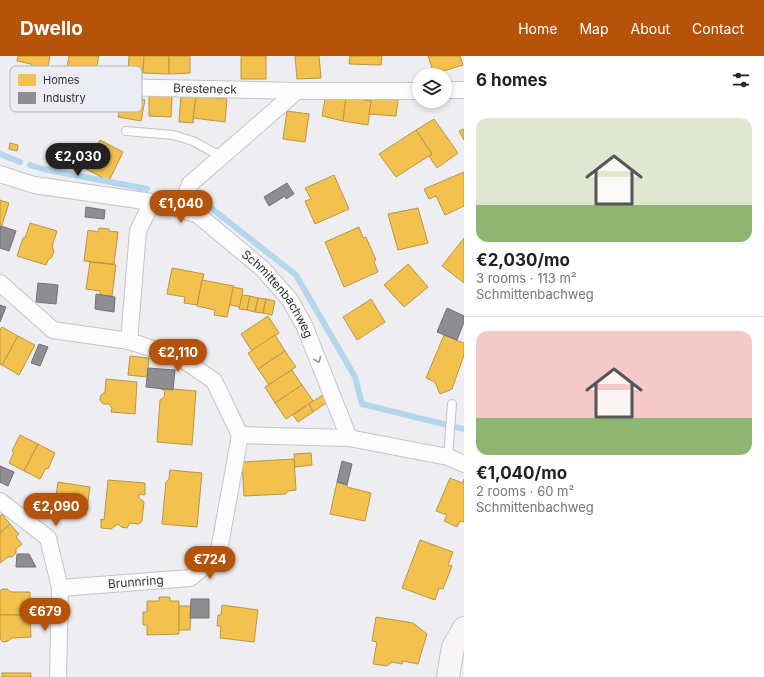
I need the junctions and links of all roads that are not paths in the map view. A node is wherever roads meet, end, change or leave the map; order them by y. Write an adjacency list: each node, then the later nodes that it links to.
1 (142, 88): 5 (street, Bresteneck)
2 (412, 90): 5 (street, Bresteneck)
3 (452, 90): 4 (street)
4 (464, 90)
5 (297, 91): 7 (street)
6 (126, 131): 7 (lane)
7 (223, 157): 10 (street)
8 (0, 174): 9 (street, Schmittenbachweg)
9 (152, 202): 10 (street, Schmittenbachweg); 12 (street)
10 (180, 208): 15 (street, Schmittenbachweg, one-way to 15)
11 (0, 283): 12 (street)
12 (129, 341): 14 (street)
13 (452, 408): 16 (lane)
14 (240, 435): 15 (street); 19 (street, Brunnring)
15 (349, 438): 16 (street)
16 (448, 457): 17 (street)
17 (464, 464)
18 (0, 500): 19 (street)
19 (60, 588): 21 (street)
20 (464, 628): 22 (street)
21 (58, 677)
22 (448, 677)

